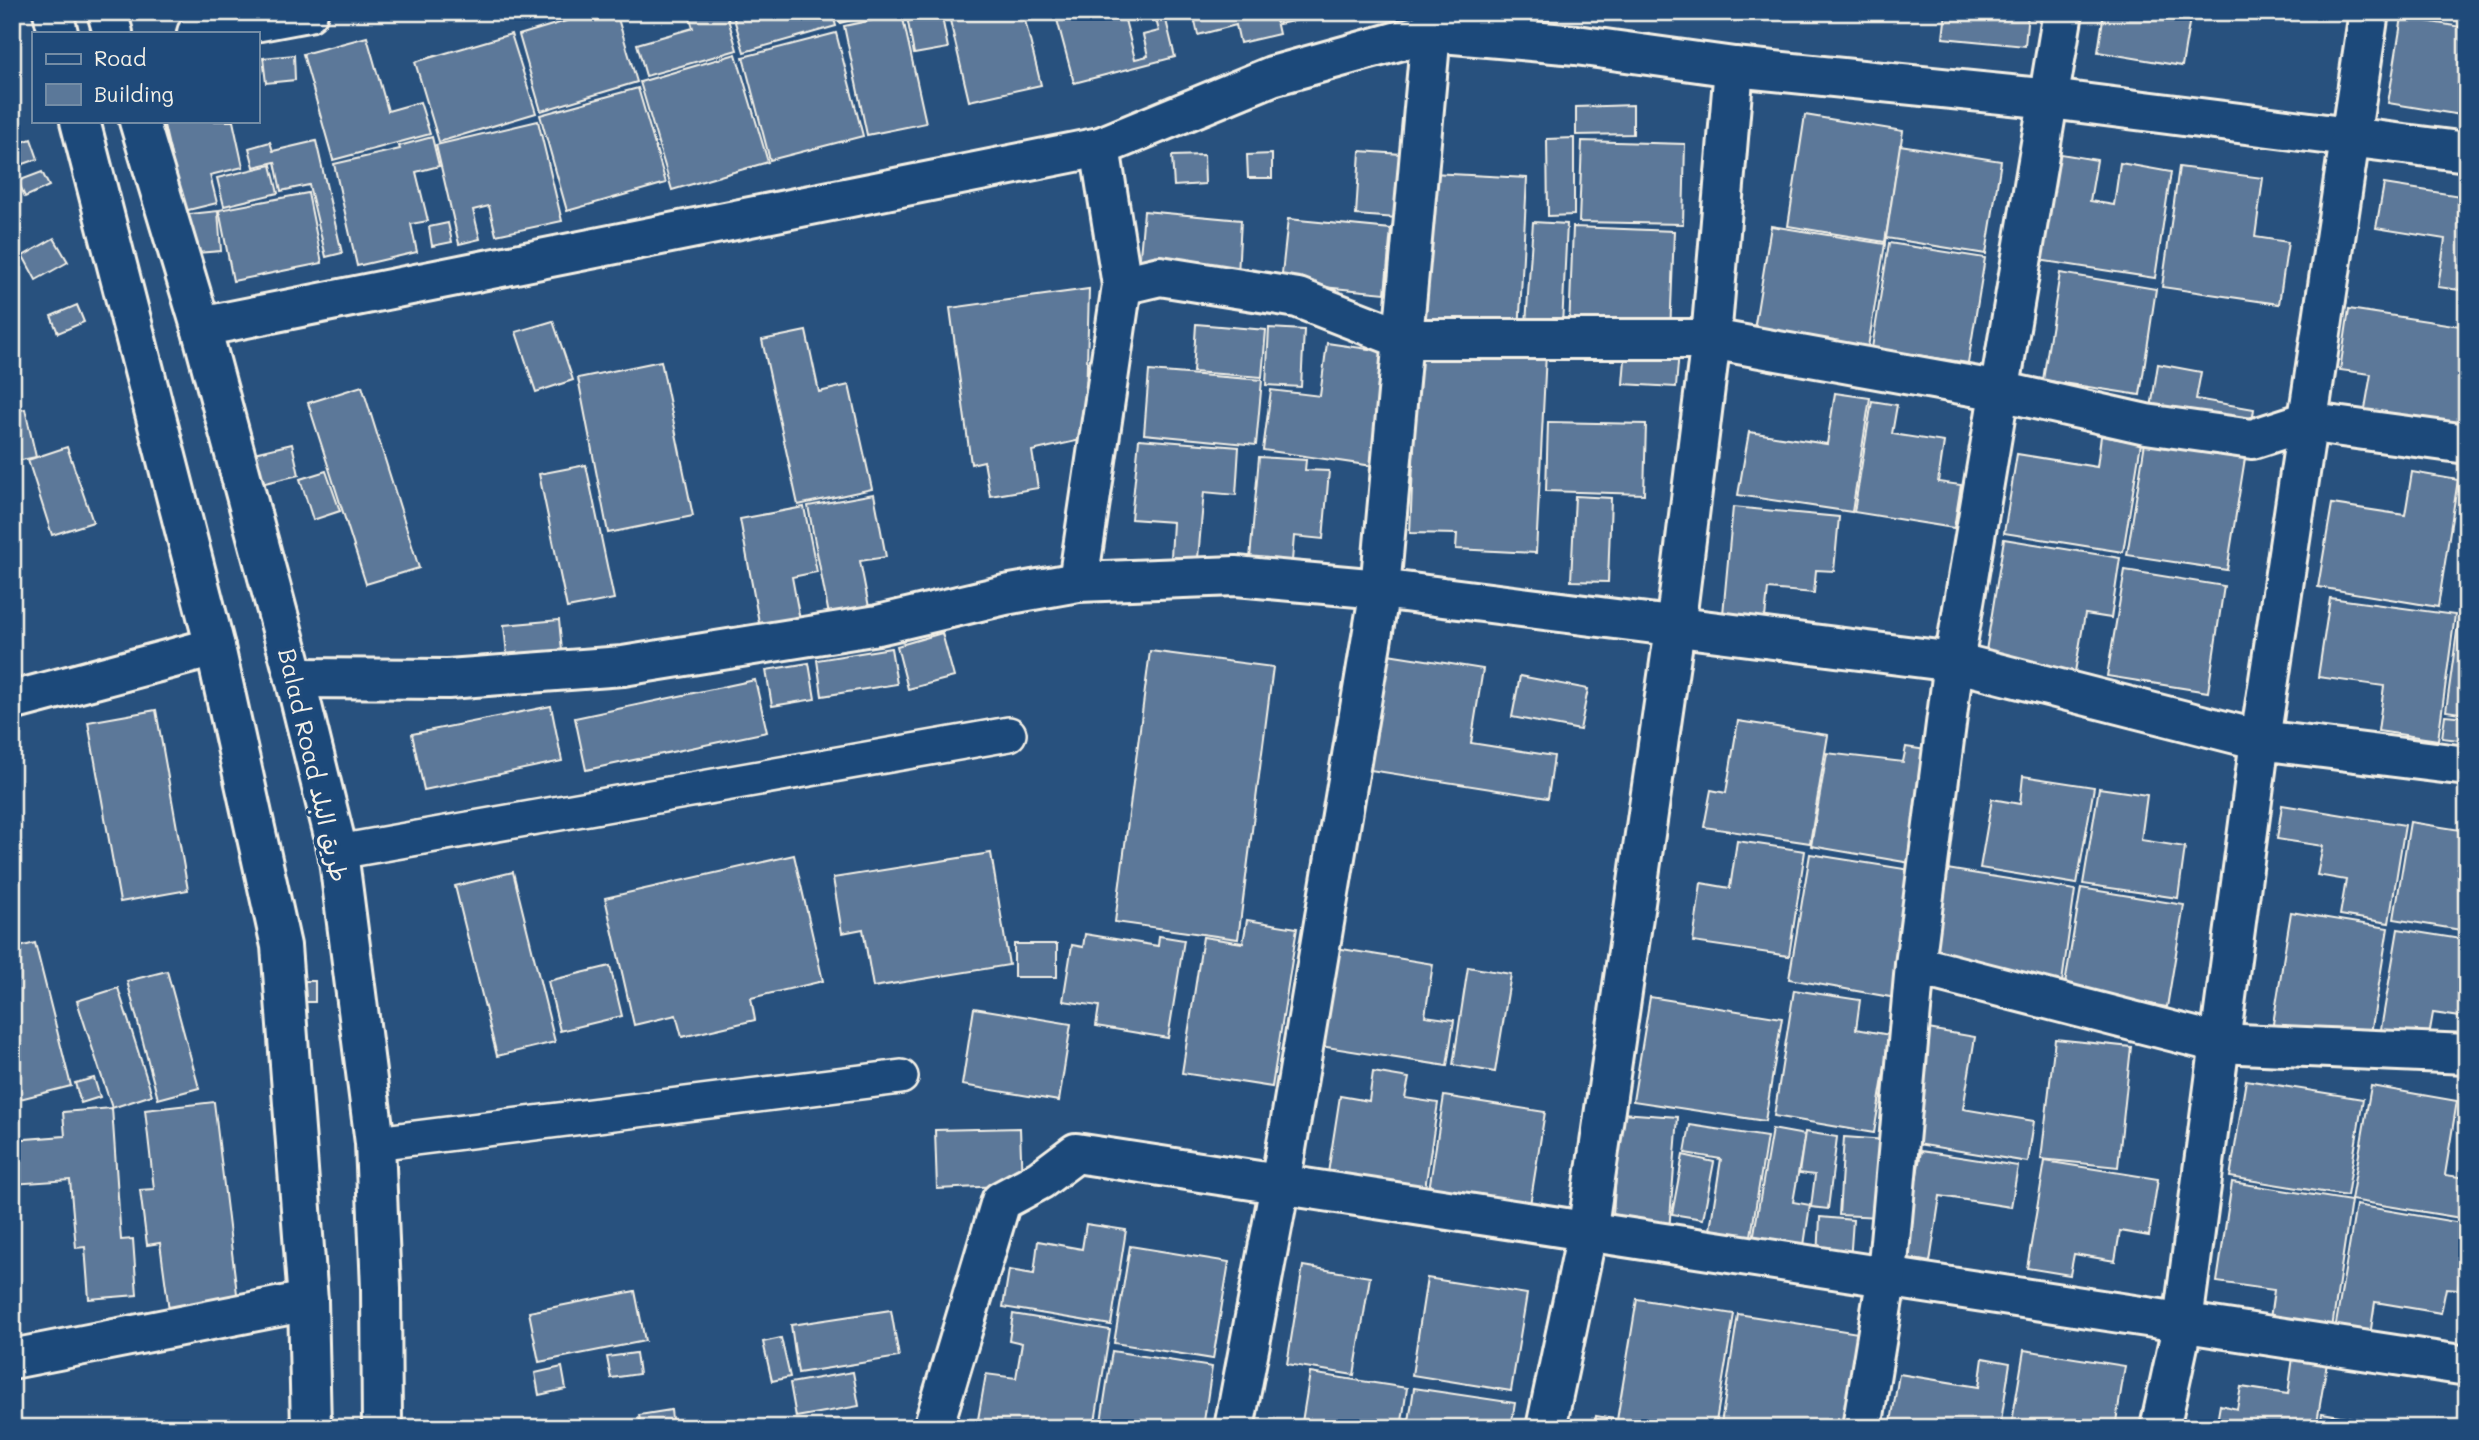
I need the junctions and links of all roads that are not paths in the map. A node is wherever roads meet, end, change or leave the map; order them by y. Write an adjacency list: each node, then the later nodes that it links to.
1 (54, 12): 7 (main road)
2 (107, 12): 8 (main road)
3 (308, 12): 9 (main road)
4 (2063, 12): 11 (main road)
5 (2369, 12): 14 (main road)
6 (1433, 22): 10 (main road); 15 (main road); 19 (main road)
7 (58, 32)
8 (113, 32)
9 (202, 32)
10 (1734, 67): 11 (main road); 20 (main road)
11 (2050, 99): 14 (main road); 21 (main road)
12 (80, 122): 27 (main road)
13 (139, 122): 18 (main road, Balad Road طريق البلد)
14 (2350, 136): 16 (main road); 22 (main road)
15 (1100, 147): 17 (main road); 18 (main road)
16 (2467, 152)
17 (1122, 285): 19 (main road); 24 (main road)
18 (201, 327): 29 (main road, Balad Road طريق البلد)
19 (1403, 339): 20 (main road); 25 (main road)
20 (1710, 339): 21 (main road); 26 (main road)
21 (2000, 391): 22 (main road); 28 (main road)
22 (2305, 422): 23 (main road); 32 (main road)
23 (2467, 444)
24 (1078, 582): 25 (main road); 29 (main road)
25 (1380, 589): 26 (main road); 40 (main road)
26 (1675, 628): 28 (main road); 41 (main road)
27 (215, 647): 30 (main road); 43 (main road)
28 (1954, 662): 32 (main road); 35 (main road)
29 (295, 678): 34 (main road, Balad Road طريق البلد)
30 (12, 701)
31 (1010, 734): 34 (lane)
32 (2260, 740): 33 (main road); 36 (main road)
33 (2467, 765)
34 (338, 852): 39 (main road, Balad Road طريق البلد)
35 (1915, 965): 36 (main road); 42 (main road)
36 (2218, 1043): 37 (main road); 44 (main road)
37 (2467, 1055)
38 (901, 1077): 39 (lane)
39 (375, 1143): 48 (main road, Balad Road طريق البلد)
40 (1280, 1185): 41 (main road); 49 (main road); 50 (main road)
41 (1587, 1233): 42 (main road); 51 (main road)
42 (1887, 1275): 44 (main road); 52 (main road)
43 (307, 1301): 45 (main road); 47 (main road)
44 (2183, 1322): 46 (main road); 53 (main road)
45 (12, 1359)
46 (2467, 1366)
47 (312, 1428)
48 (382, 1428)
49 (933, 1428)
50 (1234, 1428)
51 (1546, 1428)
52 (1863, 1428)
53 (2160, 1428)

